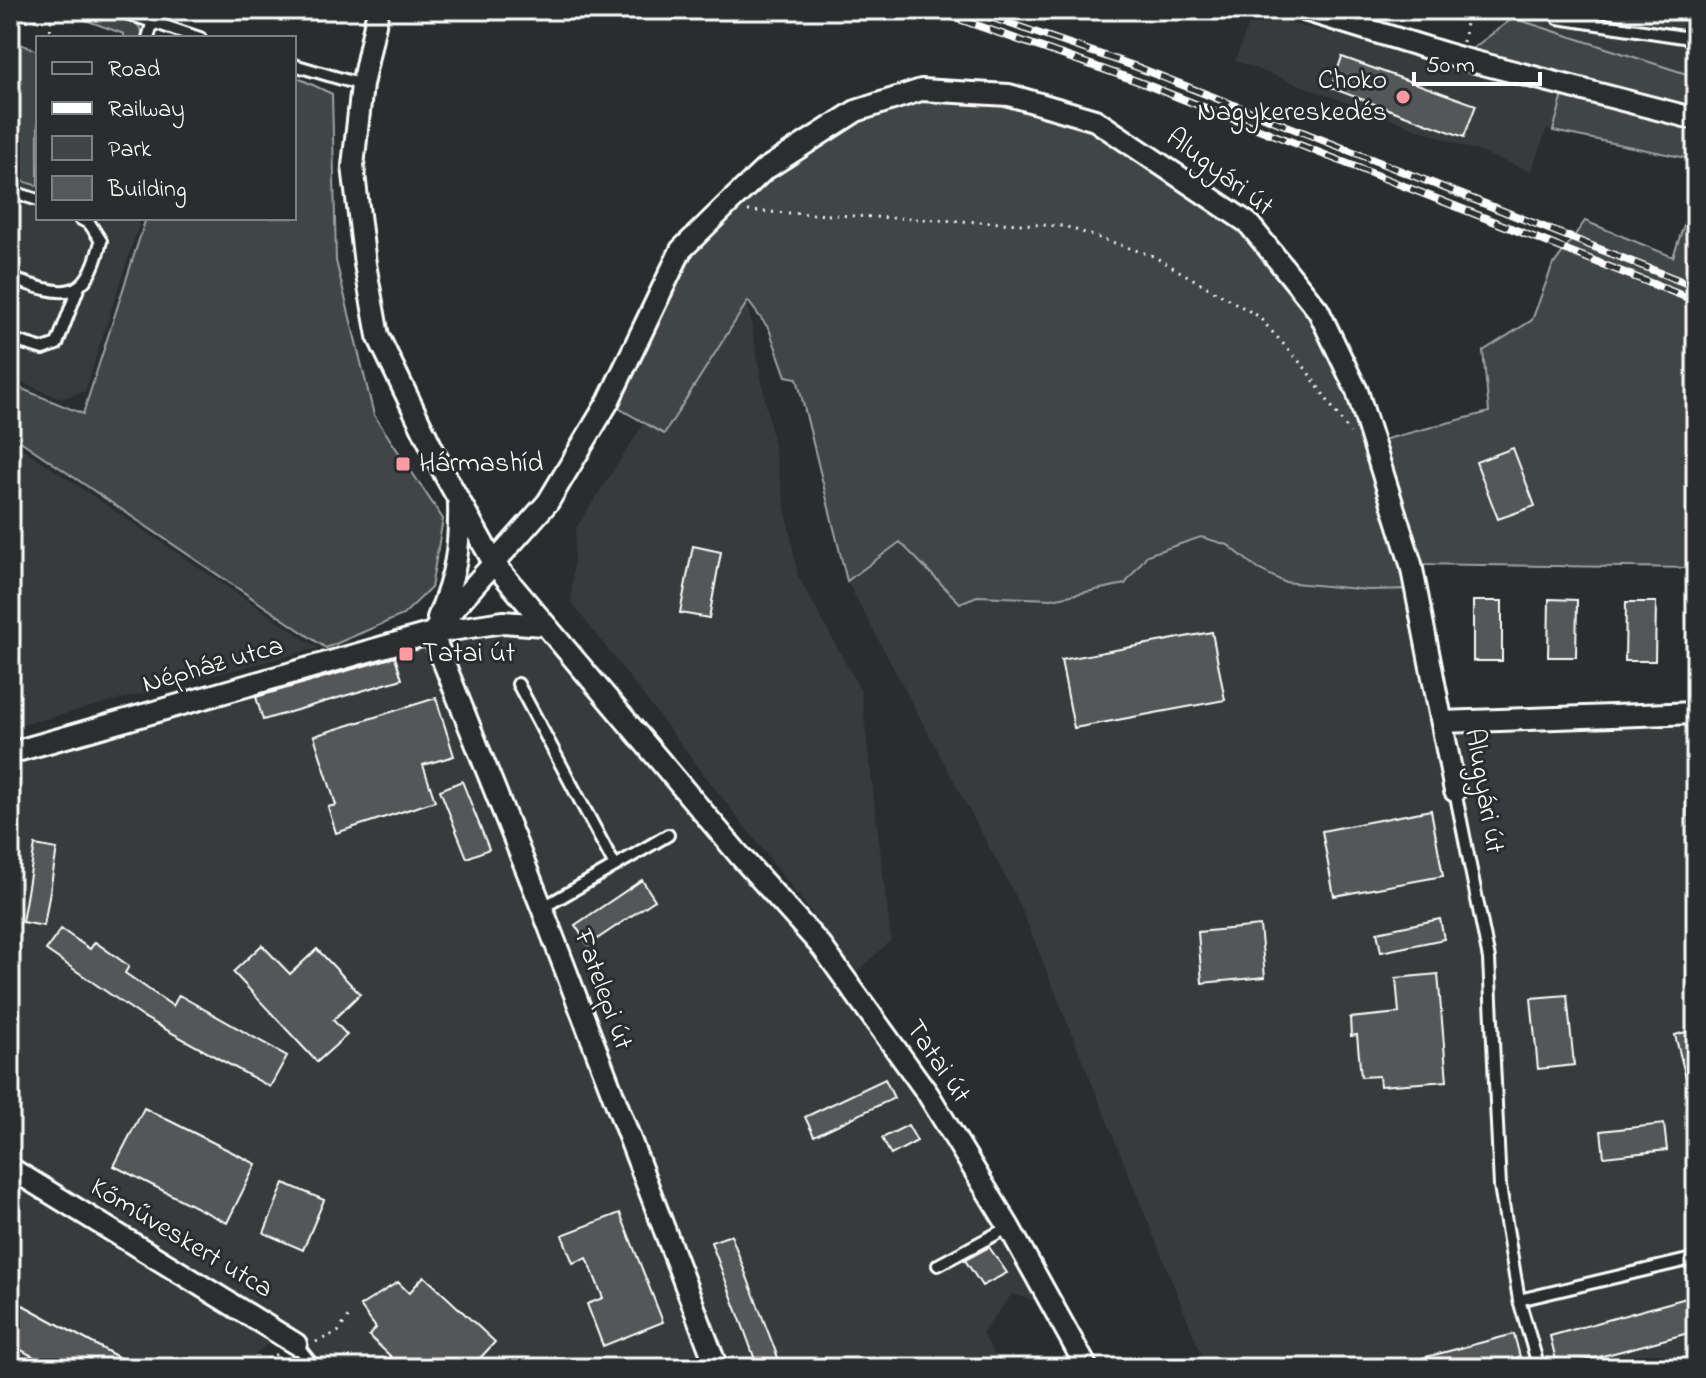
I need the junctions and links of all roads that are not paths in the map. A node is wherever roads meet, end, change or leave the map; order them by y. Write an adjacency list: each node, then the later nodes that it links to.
1 (117, 10): 5 (lane)
2 (378, 10): 10 (street, Tatai út)
3 (1304, 10): 11 (street)
4 (1559, 10): 8 (lane)
5 (152, 24): 6 (lane); 7 (lane)
6 (149, 36)
7 (193, 36)
8 (1696, 39)
9 (296, 66): 10 (lane)
10 (362, 85): 18 (street, Tatai út)
11 (1696, 119)
12 (10, 191): 13 (lane)
13 (36, 199)
14 (83, 220): 16 (lane)
15 (10, 278): 16 (lane)
16 (79, 286): 17 (lane)
17 (10, 339)
18 (459, 497): 19 (street, Tatai út); 21 (street)
19 (495, 565): 20 (street, Tatai út); 21 (street); 24 (street, Alugyári út)
20 (543, 625): 21 (street, Népház utca); 31 (street, Tatai út)
21 (432, 633): 25 (street, Népház utca); 29 (street, Fatelepi út)
22 (518, 684): 28 (lane)
23 (1696, 713): 24 (street)
24 (1442, 722): 26 (street, Alugyári út)
25 (10, 753)
26 (1455, 791): 34 (lane, Alugyári út)
27 (668, 835): 28 (lane)
28 (615, 866): 29 (lane)
29 (542, 908): 37 (street, Fatelepi út)
30 (10, 1168): 35 (street, Kőműveskert utca)
31 (1009, 1227): 33 (lane); 38 (street, Tatai út)
32 (1696, 1258): 34 (lane)
33 (938, 1265)
34 (1519, 1300): 39 (lane, Alugyári út)
35 (296, 1344): 36 (lane, Kőműveskert utca)
36 (315, 1368)
37 (717, 1368)
38 (1087, 1368)
39 (1539, 1368)

